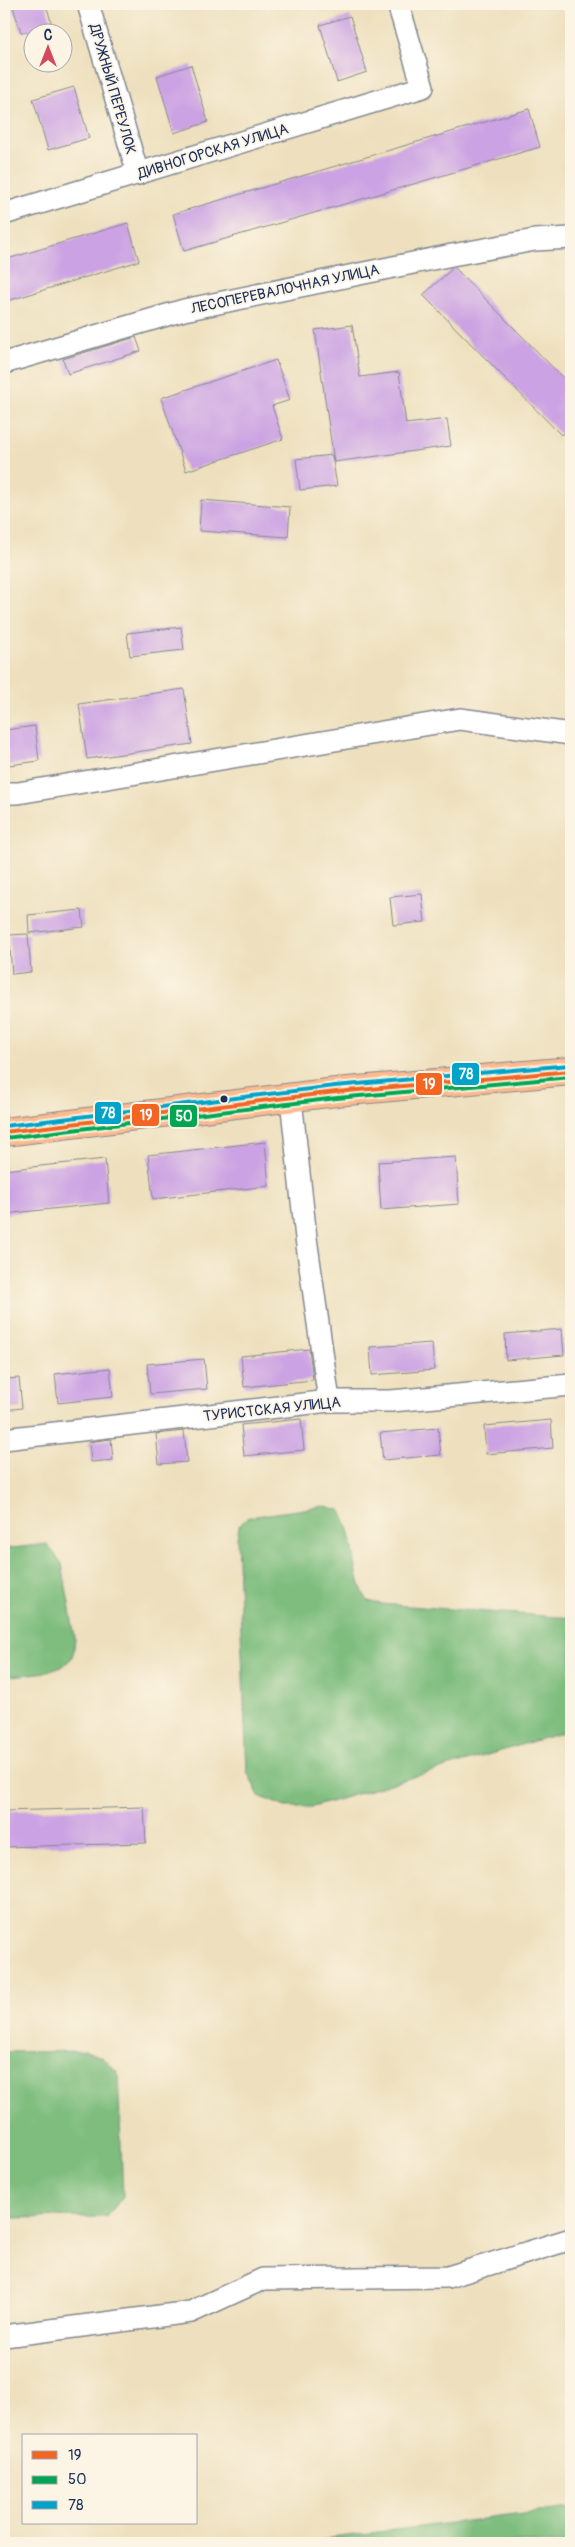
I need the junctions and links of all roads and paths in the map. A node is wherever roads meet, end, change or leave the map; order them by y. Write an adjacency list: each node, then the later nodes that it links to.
1 (88, 4): 3 (street, ДРУЖНЫЙ ПЕРЕУЛОК)
2 (398, 4): 3 (street, ДИВНОГОРСКАЯ УЛИЦА)
3 (138, 174): 4 (street, ДИВНОГОРСКАЯ УЛИЦА)
4 (4, 214)
5 (571, 238): 6 (street, ЛЕСОПЕРЕВАЛОЧНАЯ УЛИЦА)
6 (4, 363)
7 (571, 734): 8 (street)
8 (4, 793)
9 (571, 1071): 10 (highway)
10 (291, 1098): 11 (highway); 13 (street)
11 (4, 1132)
12 (571, 1385): 13 (street, ТУРИСТСКАЯ УЛИЦА)
13 (329, 1401): 14 (street, ТУРИСТСКАЯ УЛИЦА)
14 (4, 1439)
15 (571, 2239): 16 (street)
16 (4, 2336)

